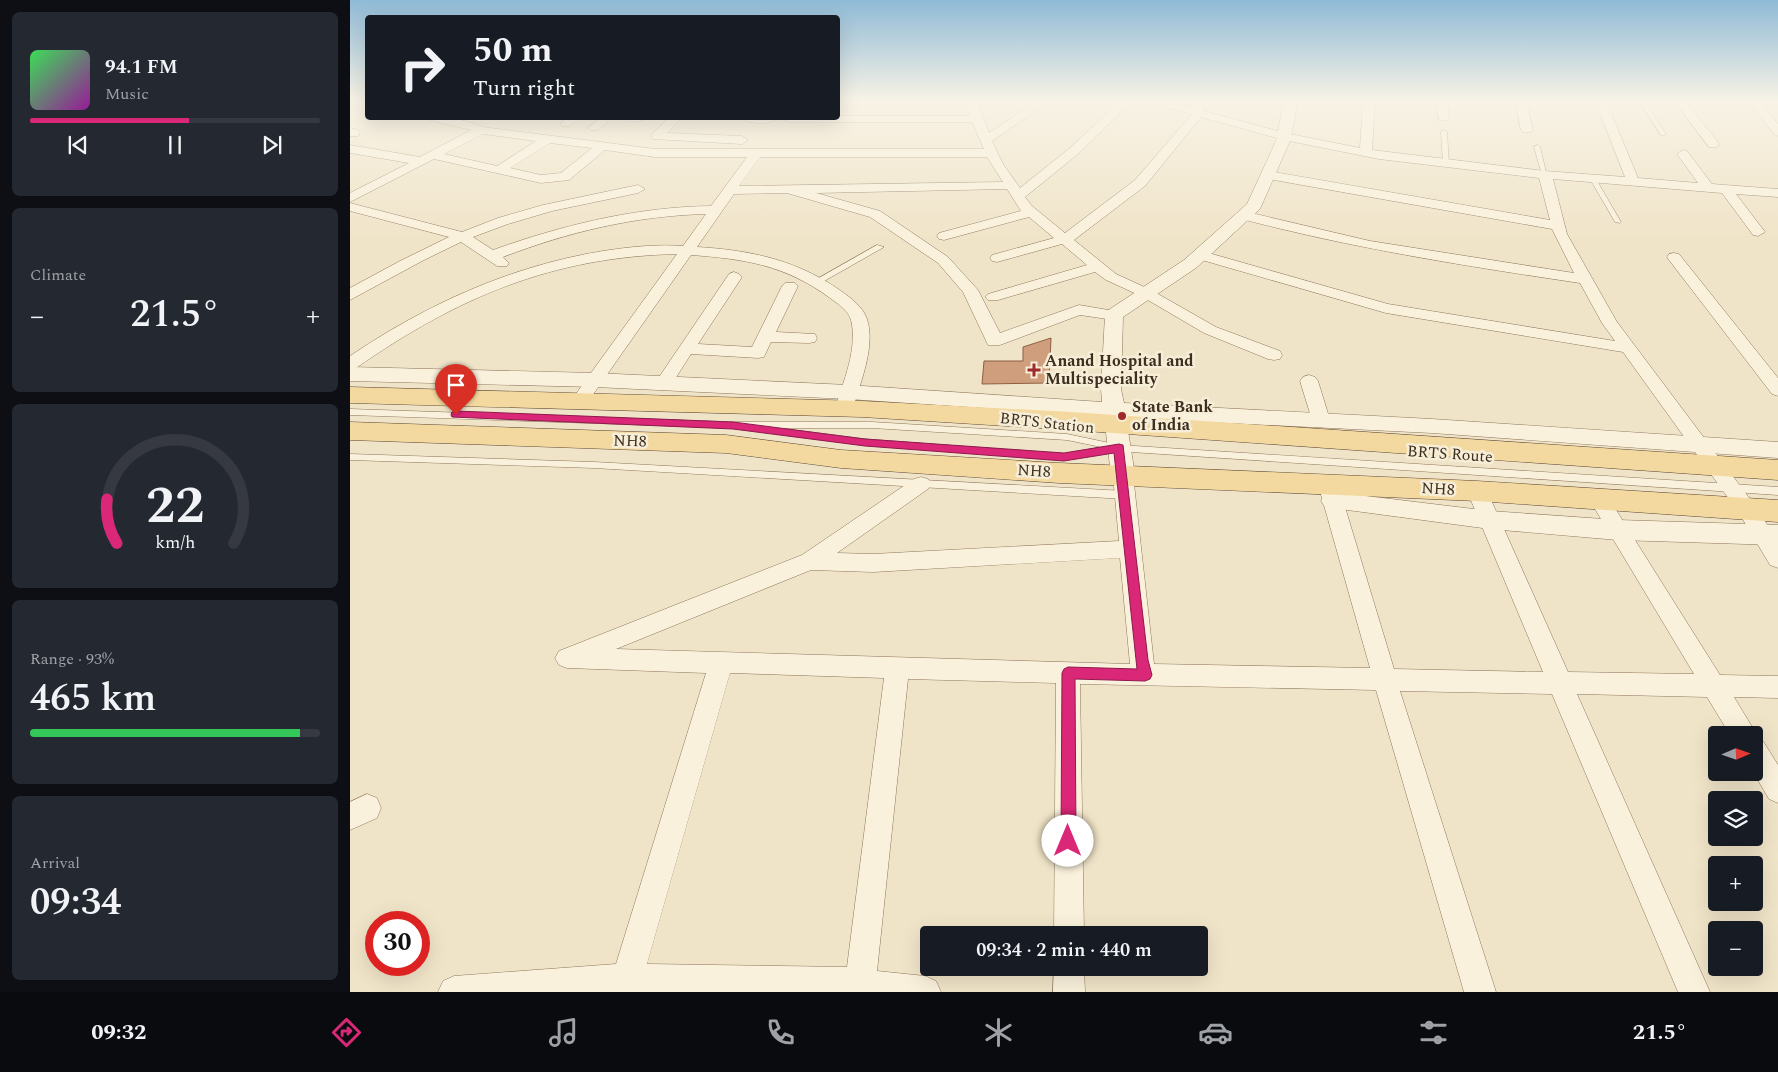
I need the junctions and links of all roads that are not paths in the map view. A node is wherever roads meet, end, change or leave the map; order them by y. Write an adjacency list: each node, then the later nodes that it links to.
1 (448, 147): 19 (street)
2 (534, 147): 21 (street)
3 (601, 147): 21 (street)
4 (613, 147): 16 (street)
5 (989, 147): 17 (street)
6 (1078, 147): 29 (street)
7 (1168, 147): 43 (street)
8 (1279, 147): 22 (street)
9 (1342, 147): 15 (street)
10 (1366, 147): 15 (street)
11 (1445, 147): 20 (lane)
12 (1537, 147): 23 (lane)
13 (1619, 147): 25 (street)
14 (350, 149): 19 (street)
15 (1366, 152): 20 (street)
16 (756, 153): 17 (street); 28 (street)
17 (992, 153): 29 (street)
18 (1684, 154): 27 (street)
19 (427, 158): 21 (street); 33 (street)
20 (1446, 164): 23 (street)
21 (499, 170)
22 (1268, 175): 37 (street); 39 (street)
23 (1545, 175): 24 (street); 39 (street)
24 (1593, 179): 25 (street); 38 (lane)
25 (1634, 183): 27 (street)
26 (638, 189): 41 (street)
27 (1709, 189): 30 (street)
28 (728, 190): 31 (street); 35 (street)
29 (1015, 190): 31 (street); 36 (street)
30 (1727, 190): 32 (street); 40 (street)
31 (792, 191): 61 (street)
32 (1778, 193)
33 (350, 198)
34 (350, 207): 41 (street)
35 (715, 210): 45 (street); 47 (street)
36 (1032, 212): 42 (street); 43 (street)
37 (1244, 216): 46 (street); 54 (street)
38 (1618, 222)
39 (1558, 226): 54 (street)
40 (1758, 232)
41 (462, 236): 47 (street); 55 (street)
42 (944, 236)
43 (1066, 239): 49 (street); 50 (street)
44 (880, 247): 56 (lane)
45 (688, 248): 51 (street); 56 (street); 69 (street)
46 (1200, 255): 58 (street); 64 (street)
47 (491, 256): 51 (street)
48 (1674, 257): 72 (street)
49 (997, 258)
50 (1098, 266): 58 (street); 60 (street)
51 (520, 275): 67 (street)
52 (350, 277): 55 (street)
53 (734, 277): 65 (street)
54 (1586, 279): 64 (street)
55 (371, 282): 59 (street)
56 (816, 282): 74 (street)
57 (790, 286): 62 (street)
58 (1146, 293): 61 (street); 66 (street)
59 (350, 295)
60 (993, 297)
61 (1114, 315): 79 (street)
62 (766, 337): 63 (street); 65 (street)
63 (809, 338)
64 (1628, 348): 81 (street)
65 (686, 349): 71 (street)
66 (1274, 355)
67 (350, 364)
68 (350, 374): 69 (street)
69 (595, 380): 71 (street); 75 (street)
70 (1309, 381): 77 (street)
71 (664, 383): 74 (street)
72 (1778, 390)
73 (350, 395): 75 (main road)
74 (846, 400): 75 (main road); 79 (main road)
75 (579, 402)
76 (350, 412): 78 (lane)
77 (1321, 420): 79 (street); 81 (street)
78 (733, 425): 79 (lane, BRTS Station); 79 (lane, BRTS Station)
79 (1117, 427): 84 (main road); 87 (street); 88 (lane, BRTS Route)
80 (350, 430): 87 (main road, NH8)
81 (1700, 445): 82 (street); 84 (street)
82 (1778, 450)
83 (350, 457): 86 (lane)
84 (1716, 466): 85 (main road); 88 (street)
85 (1778, 470)
86 (921, 484): 87 (lane); 100 (street)
87 (1124, 485): 91 (main road, NH8); 98 (street)
88 (1731, 487): 89 (lane, BRTS Route); 93 (street)
89 (1778, 490)
90 (1477, 491): 91 (main road, NH8); 92 (main road, NH8); 95 (street)
91 (1331, 493): 95 (street); 105 (street)
92 (1599, 499): 93 (main road, NH8); 96 (street)
93 (1746, 508): 94 (main road, NH8); 97 (street)
94 (1778, 511)
95 (1490, 520): 96 (street); 106 (street)
96 (1618, 530): 97 (street); 107 (street)
97 (1770, 535): 99 (street)
98 (1130, 549): 100 (street); 104 (street)
99 (1778, 559)
100 (810, 561): 101 (street)
101 (721, 664): 102 (street); 114 (street)
102 (897, 668): 103 (street); 115 (street)
103 (1068, 673): 104 (street); 112 (street)
104 (1145, 675): 105 (street)
105 (1385, 680): 106 (street); 119 (street)
106 (1560, 683): 107 (street); 120 (street)
107 (1714, 686): 108 (street); 109 (street)
108 (1778, 687)
109 (1738, 726)
110 (1763, 765): 111 (street)
111 (1778, 790)
112 (1069, 926)
113 (1069, 976): 118 (street)
114 (625, 986): 115 (street); 116 (street)
115 (841, 986): 117 (street)
116 (454, 992)
117 (925, 992)
118 (1069, 992)
119 (1480, 992)
120 (1694, 992)

